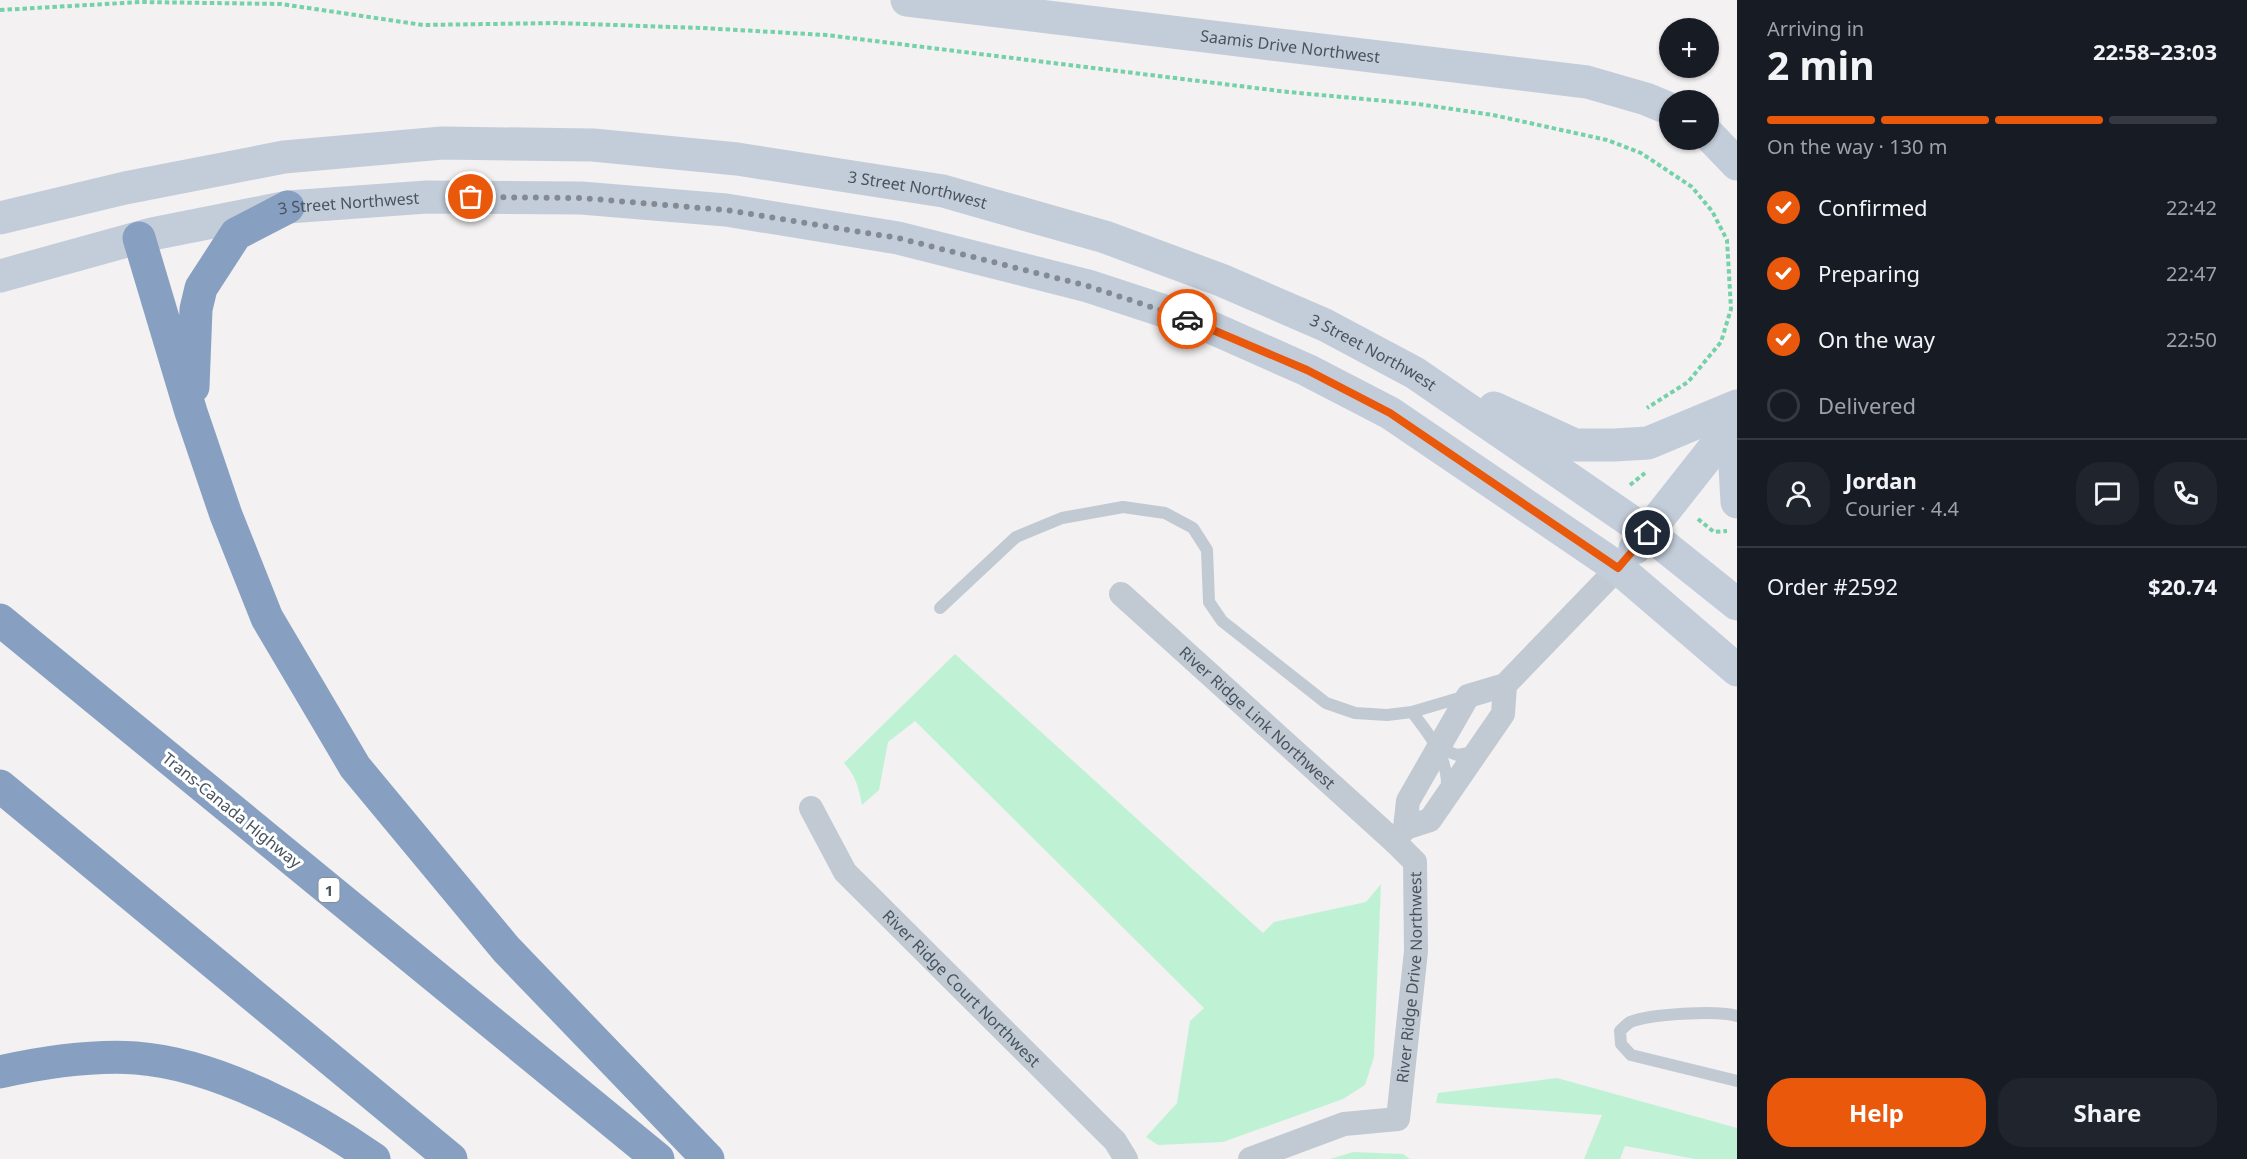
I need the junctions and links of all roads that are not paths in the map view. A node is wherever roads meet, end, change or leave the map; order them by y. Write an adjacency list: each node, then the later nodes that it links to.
1 (907, 0): 2 (street, Saamis Drive Northwest)
2 (1659, 104)
3 (1719, 145): 4 (street)
4 (1737, 164)
5 (125, 188): 7 (street, 3 Street Northwest); 8 (street); 10 (street, 3 Street Northwest)
6 (288, 207): 8 (street, 3 Street Northwest); 12 (highway); 17 (street, 3 Street Northwest)
7 (0, 218)
8 (139, 238): 9 (street, 3 Street Northwest); 12 (highway)
9 (0, 276)
10 (1415, 373): 11 (street); 16 (street, 3 Street Northwest)
11 (1737, 406)
12 (191, 412): 38 (highway)
13 (1737, 419): 16 (street)
14 (1737, 458): 15 (street)
15 (1733, 516)
16 (1648, 533): 17 (street); 19 (street, 3 Street Northwest)
17 (1618, 568): 22 (street, 3 Street Northwest); 23 (street)
18 (1120, 594): 31 (street, River Ridge Link Northwest)
19 (1737, 604)
20 (940, 608): 25 (lane)
21 (0, 620): 37 (highway, Trans-Canada Highway / 1)
22 (1737, 669)
23 (1505, 685): 24 (street); 27 (street)
24 (1468, 696): 25 (lane); 26 (street)
25 (1412, 712): 26 (lane)
26 (1440, 748): 27 (lane); 29 (lane); 31 (street)
27 (1476, 752): 29 (street)
28 (0, 786): 36 (highway)
29 (1447, 795): 31 (street)
30 (811, 808): 39 (street, River Ridge Court Northwest)
31 (1400, 835): 40 (street, River Ridge Drive Northwest)
32 (1737, 1016): 34 (lane)
33 (0, 1072): 35 (highway)
34 (1737, 1081)
35 (374, 1159)
36 (451, 1159)
37 (658, 1159)
38 (708, 1159)
39 (1126, 1159)
40 (1250, 1159)

